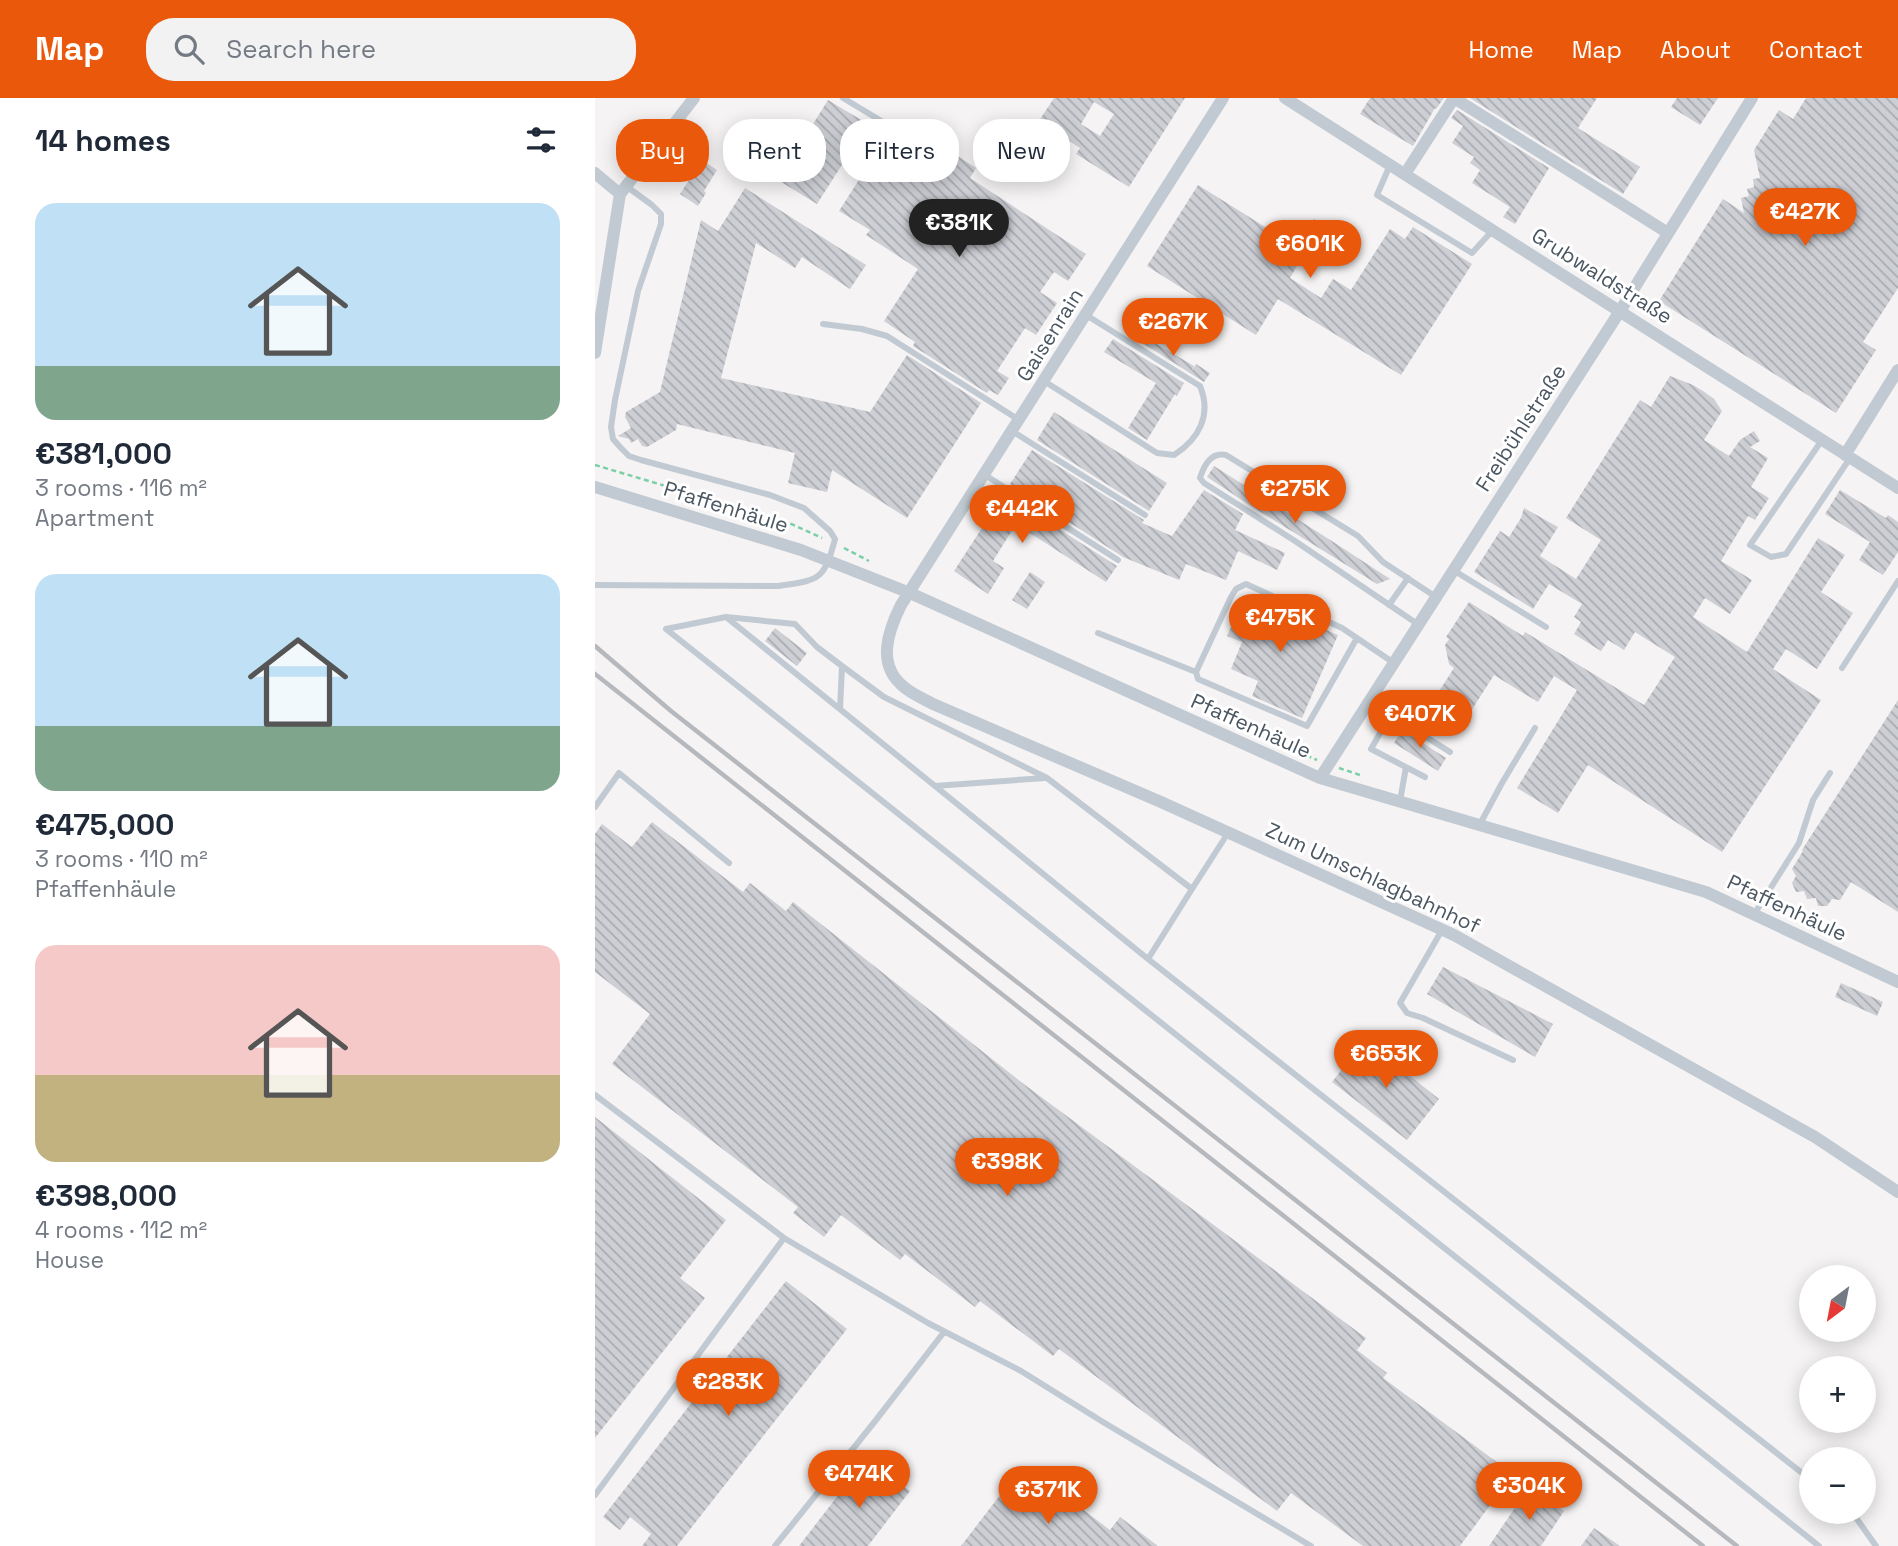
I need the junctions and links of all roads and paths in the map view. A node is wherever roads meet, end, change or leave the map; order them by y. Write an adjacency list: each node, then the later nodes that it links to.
1 (694, 98): 11 (street)
2 (843, 98): 7 (lane)
3 (1223, 98): 15 (street, Gaisenrain)
4 (1285, 98): 8 (street, Grubwaldstraße)
5 (1454, 98): 10 (street); 13 (street)
6 (1752, 98): 13 (street, Freibühlstraße)
7 (878, 119)
8 (1390, 165): 10 (street, Grubwaldstraße); 12 (lane)
9 (595, 173): 11 (street)
10 (1405, 174): 12 (street, Grubwaldstraße)
11 (623, 190): 17 (street); 28 (lane)
12 (1493, 230): 14 (street, Grubwaldstraße)
13 (1668, 233): 14 (street, Freibühlstraße)
14 (1620, 311): 21 (street, Grubwaldstraße); 32 (street, Freibühlstraße)
15 (1086, 315): 19 (street, Gaisenrain); 19 (lane)
16 (823, 324): 20 (lane)
17 (595, 353)
18 (1898, 370): 22 (street)
19 (1044, 381): 20 (street, Gaisenrain)
20 (1016, 426): 24 (street, Gaisenrain); 27 (lane)
21 (1822, 440): 22 (street, Grubwaldstraße); 22 (lane)
22 (1848, 456): 26 (street, Grubwaldstraße)
23 (595, 464): 28 (path)
24 (985, 475): 29 (lane); 36 (street, Gaisenrain)
25 (595, 486): 30 (street, Pfaffenhäule)
26 (1898, 488)
27 (1145, 515)
28 (834, 544): 30 (lane); 31 (path)
29 (1118, 560)
30 (829, 561): 35 (lane); 36 (street, Pfaffenhäule)
31 (879, 566)
32 (1453, 570): 37 (street, Freibühlstraße); 41 (lane)
33 (1408, 578): 37 (lane); 38 (lane); 38 (lane)
34 (1898, 581): 46 (lane)
35 (595, 585)
36 (910, 593): 57 (street, Pfaffenhäule); 62 (street, Zum Umschlagbahnhof)
37 (1436, 597): 40 (street, Freibühlstraße)
38 (1389, 605): 40 (lane)
39 (726, 617): 45 (lane); 49 (lane); 79 (lane)
40 (1419, 625): 44 (street, Freibühlstraße)
41 (1546, 627)
42 (1098, 633): 47 (lane)
43 (1357, 638): 44 (lane); 47 (lane); 47 (lane)
44 (1394, 663): 48 (street, Freibühlstraße)
45 (842, 666): 49 (lane); 56 (lane)
46 (1842, 668)
47 (1196, 671)
48 (1369, 701): 50 (lane); 57 (street, Freibühlstraße)
49 (840, 709): 58 (lane)
50 (1391, 715): 52 (lane); 53 (lane)
51 (1535, 728): 61 (lane)
52 (1450, 752)
53 (1406, 767): 55 (lane); 59 (lane)
54 (1830, 773): 65 (lane)
55 (1425, 777)
56 (1047, 778): 58 (lane); 64 (lane)
57 (1320, 778): 59 (street, Pfaffenhäule)
58 (935, 786): 67 (lane)
59 (1400, 801): 61 (street, Pfaffenhäule)
60 (595, 807): 63 (lane)
61 (1480, 824): 65 (street, Pfaffenhäule)
62 (1229, 832): 64 (lane); 66 (street, Zum Umschlagbahnhof)
63 (729, 863)
64 (1192, 889): 67 (lane)
65 (1755, 914): 68 (street, Pfaffenhäule)
66 (1442, 930): 69 (lane); 71 (street, Zum Umschlagbahnhof)
67 (1148, 959): 74 (lane)
68 (1898, 982)
69 (1513, 1060)
70 (595, 1095): 72 (lane)
71 (1898, 1192)
72 (783, 1238): 73 (lane); 75 (lane)
73 (944, 1332): 77 (lane); 78 (lane)
74 (1799, 1471)
75 (595, 1494)
76 (1859, 1524): 80 (lane)
77 (775, 1546)
78 (1311, 1546)
79 (1819, 1546)
80 (1875, 1546)

